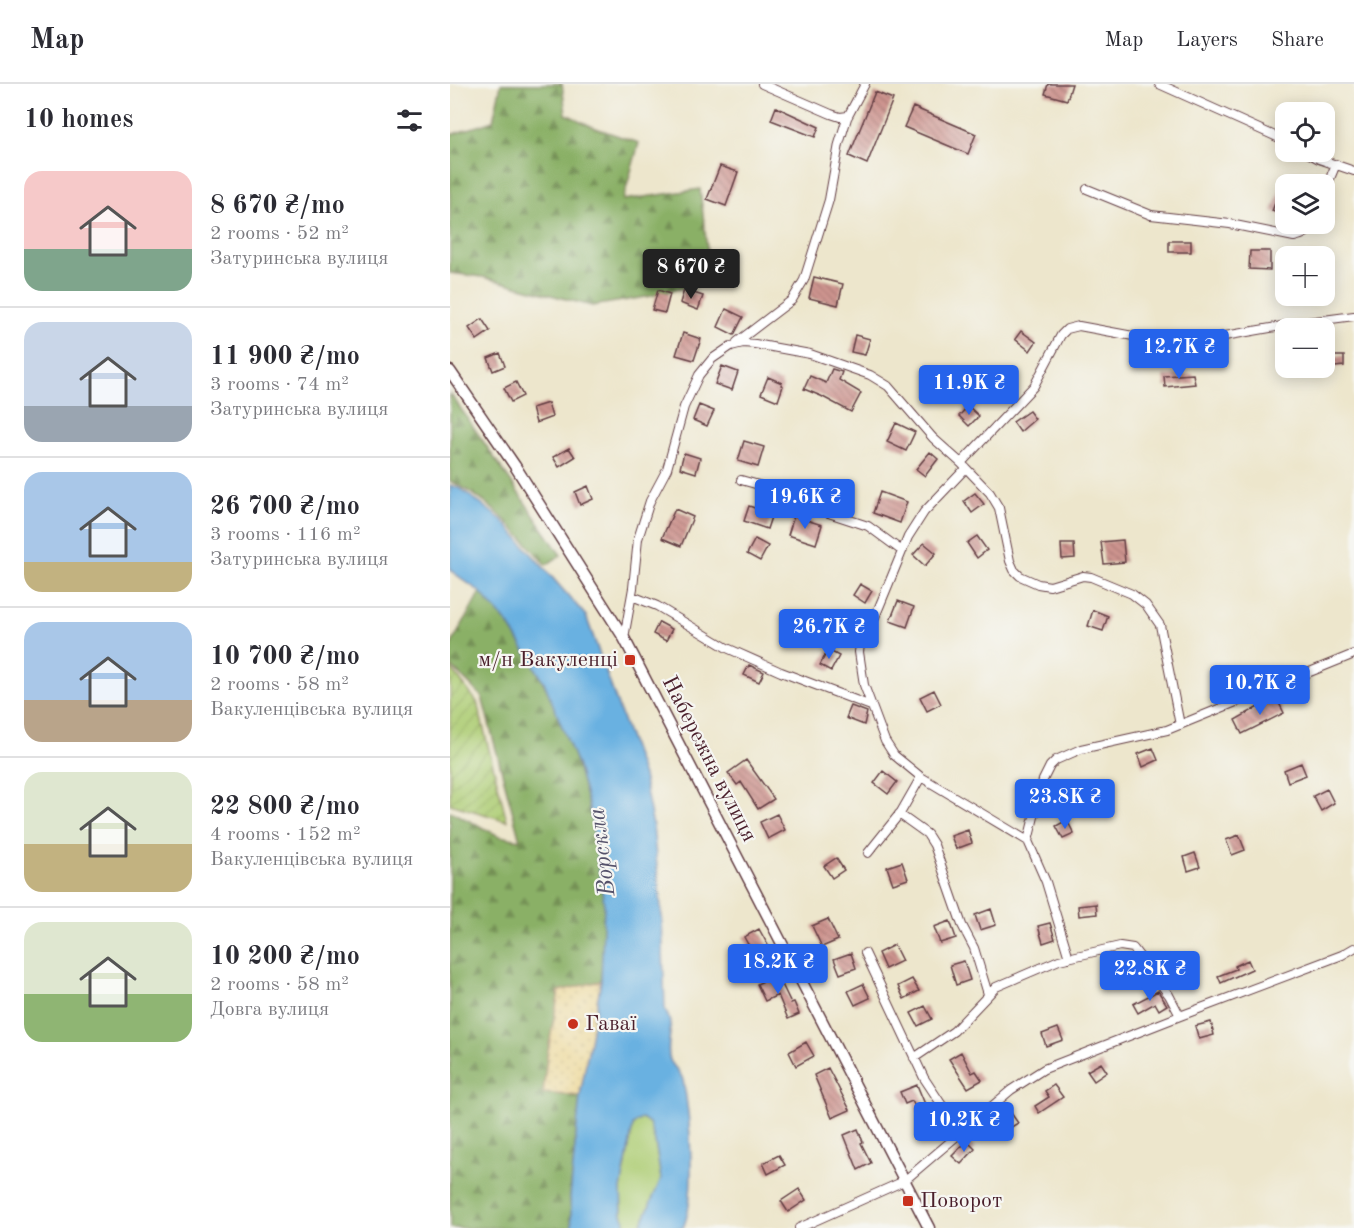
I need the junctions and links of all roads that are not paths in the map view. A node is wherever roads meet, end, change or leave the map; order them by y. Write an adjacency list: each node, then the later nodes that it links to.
1 (762, 84): 4 (street)
2 (865, 84): 4 (street)
3 (1159, 84): 5 (street)
4 (848, 116): 15 (street)
5 (1275, 136)
6 (1329, 162): 7 (street)
7 (1336, 164): 8 (street); 9 (street)
8 (1354, 171)
9 (1332, 174)
10 (1086, 189): 11 (street)
11 (1275, 233)
12 (1279, 234): 13 (street)
13 (1305, 234)
14 (1354, 316): 17 (street)
15 (731, 346): 17 (street); 20 (street)
16 (450, 371): 21 (street, Набережна вулиця)
17 (964, 466): 19 (street); 24 (street)
18 (741, 480): 19 (street)
19 (902, 551): 23 (street)
20 (632, 596): 21 (street); 23 (street)
21 (624, 638): 36 (street, Набережна вулиця)
22 (1354, 654): 24 (street)
23 (871, 706): 25 (street)
24 (1180, 725): 27 (street)
25 (921, 777): 26 (street); 27 (street)
26 (899, 814): 28 (street); 32 (street)
27 (1028, 841): 31 (street)
28 (868, 853)
29 (1354, 948): 33 (street)
30 (865, 953): 34 (street)
31 (1069, 958): 32 (street); 33 (street)
32 (988, 994): 34 (street)
33 (1180, 1016): 35 (street)
34 (914, 1058): 35 (street)
35 (961, 1134): 36 (street)
36 (904, 1181): 37 (street); 38 (street, Набережна вулиця)
37 (799, 1228)
38 (929, 1228)

